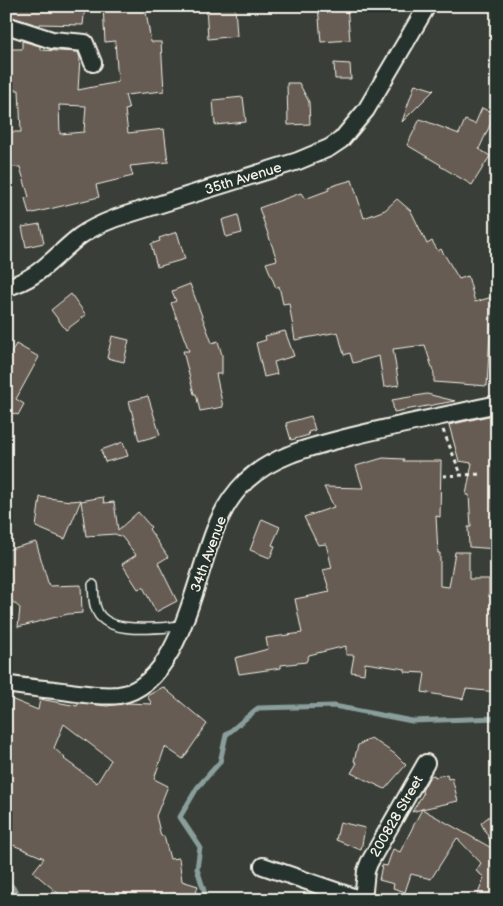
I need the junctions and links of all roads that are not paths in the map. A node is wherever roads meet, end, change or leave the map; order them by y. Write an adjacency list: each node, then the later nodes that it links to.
1 (428, 6): 4 (street, 35th Avenue)
2 (6, 25): 3 (street)
3 (93, 63)
4 (6, 287)
5 (497, 404): 7 (street, 34th Avenue)
6 (93, 585): 7 (lane)
7 (183, 626): 8 (street, 34th Avenue)
8 (6, 684)
9 (426, 763): 11 (street, 200828 Street)
10 (263, 866): 11 (street)
11 (362, 900)

